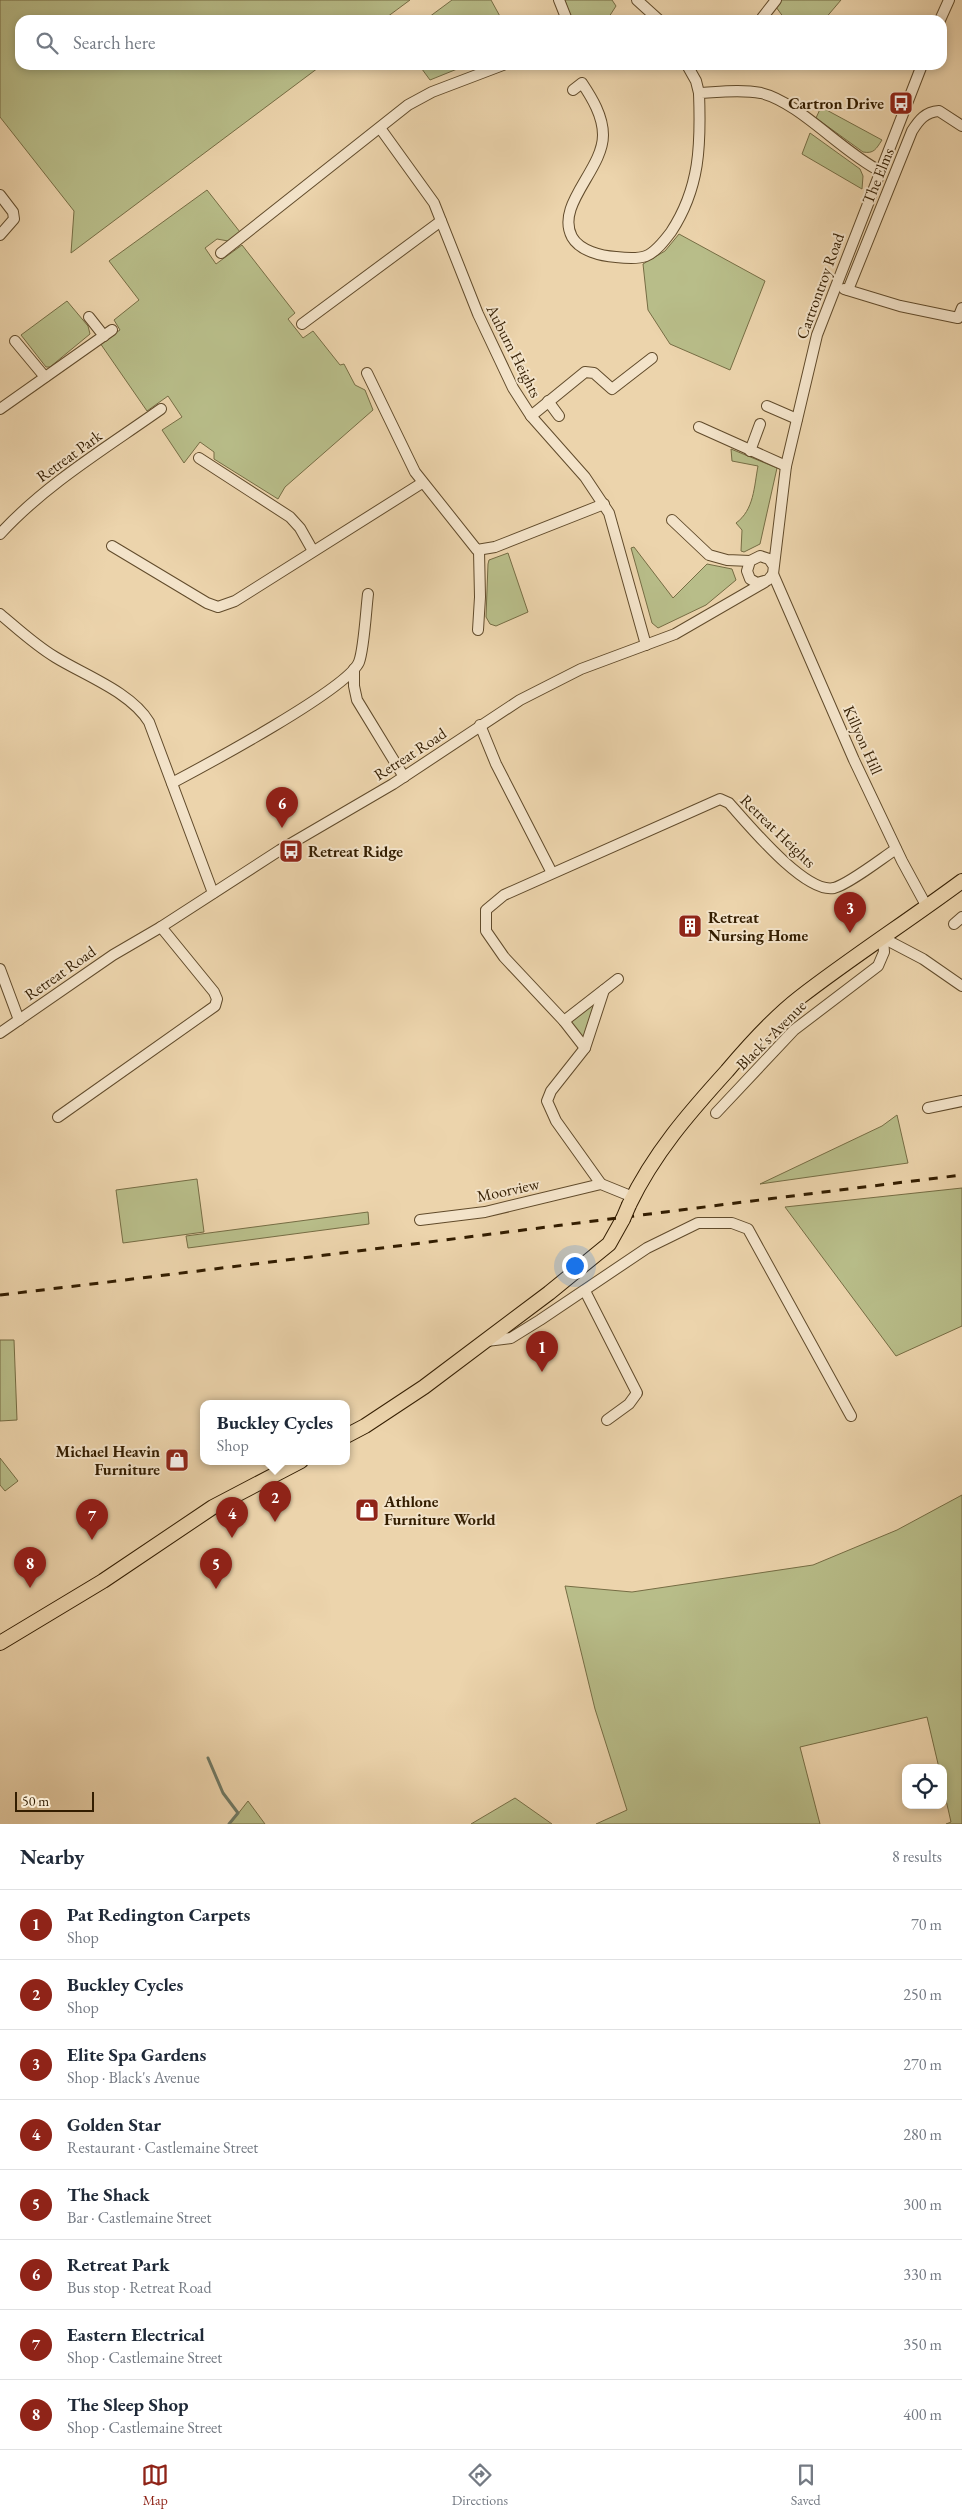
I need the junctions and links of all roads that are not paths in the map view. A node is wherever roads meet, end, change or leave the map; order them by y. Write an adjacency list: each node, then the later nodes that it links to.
1 (559, 0): 5 (street)
2 (637, 0): 6 (street)
3 (776, 0): 7 (street)
4 (945, 1): 8 (street)
5 (565, 15)
6 (654, 15)
7 (764, 15)
8 (941, 15)
9 (490, 70): 15 (street)
10 (690, 70): 13 (street)
11 (920, 70): 16 (street, Cartrontroy Road)
12 (573, 90): 13 (street)
13 (699, 93): 16 (street)
14 (962, 126): 22 (street, The Elms)
15 (380, 128): 18 (street, Auburn Heights); 20 (street)
16 (880, 171): 21 (street, Cartrontroy Road)
17 (0, 195): 19 (street)
18 (441, 221): 26 (street); 34 (street, Auburn Heights)
19 (0, 234)
20 (221, 254)
21 (835, 286): 22 (street); 36 (street, Cartrontroy Road)
22 (848, 290): 25 (street)
23 (962, 308): 25 (street)
24 (89, 317): 30 (street)
25 (960, 319)
26 (302, 324)
27 (15, 341): 30 (street)
28 (652, 358): 31 (street)
29 (367, 373): 41 (street)
30 (45, 376): 32 (street)
31 (548, 401): 34 (street); 35 (street)
32 (0, 409)
33 (161, 410): 45 (street, Retreat Park)
34 (531, 416): 42 (street, Auburn Heights)
35 (559, 416)
36 (797, 419): 38 (street); 40 (street, Cartrontroy Road)
37 (698, 428): 38 (street)
38 (750, 451): 40 (street)
39 (199, 458): 47 (street)
40 (786, 466): 44 (street, Cartrontroy Road)
41 (422, 483): 47 (street); 48 (street)
42 (604, 504): 48 (street); 58 (street, Auburn Heights)
43 (672, 520): 50 (street)
44 (778, 525): 49 (street, Cartrontroy Road); 53 (street, Cartrontroy Road)
45 (0, 534)
46 (112, 546): 47 (street)
47 (313, 551)
48 (479, 551): 57 (street)
49 (763, 556): 51 (street); 53 (street)
50 (728, 560): 51 (street); 52 (street)
51 (750, 561): 52 (street)
52 (749, 576): 53 (street); 55 (street, Retreat Road)
53 (771, 577): 55 (street, Retreat Road); 63 (street, Killyon Hill)
54 (368, 594): 59 (street)
55 (733, 600): 58 (street, Retreat Road)
56 (0, 614): 62 (street)
57 (478, 630)
58 (646, 645): 60 (street, Retreat Road)
59 (354, 669): 61 (street); 62 (street)
60 (480, 725): 61 (street, Retreat Road); 64 (street)
61 (404, 777): 66 (street, Retreat Road)
62 (172, 783): 66 (street)
63 (896, 849): 64 (street, Retreat Heights); 67 (street, Killyon Hill)
64 (552, 874): 75 (street, Retreat Heights)
65 (962, 881): 67 (main road)
66 (213, 893): 68 (street, Retreat Road)
67 (927, 907): 69 (main road)
68 (161, 927): 74 (street, Retreat Road); 81 (street)
69 (883, 938): 72 (street); 80 (street, Black's Avenue); 83 (main road)
70 (0, 968): 74 (street)
71 (618, 979): 73 (street)
72 (962, 986)
73 (604, 990): 75 (street); 77 (street)
74 (19, 1020): 76 (street, Retreat Road)
75 (564, 1021): 77 (street, Retreat Heights)
76 (0, 1033)
77 (585, 1048): 82 (street)
78 (962, 1101): 79 (street)
79 (928, 1108)
80 (716, 1113)
81 (58, 1117)
82 (602, 1184): 83 (street); 84 (street, Moorview)
83 (631, 1201): 86 (main road, bridge)
84 (420, 1220)
85 (585, 1291): 86 (street); 87 (street); 88 (street)
86 (486, 1341): 89 (main road)
87 (851, 1416)
88 (606, 1420)
89 (350, 1434)
90 (293, 1465): 91 (main road)
91 (0, 1643)

